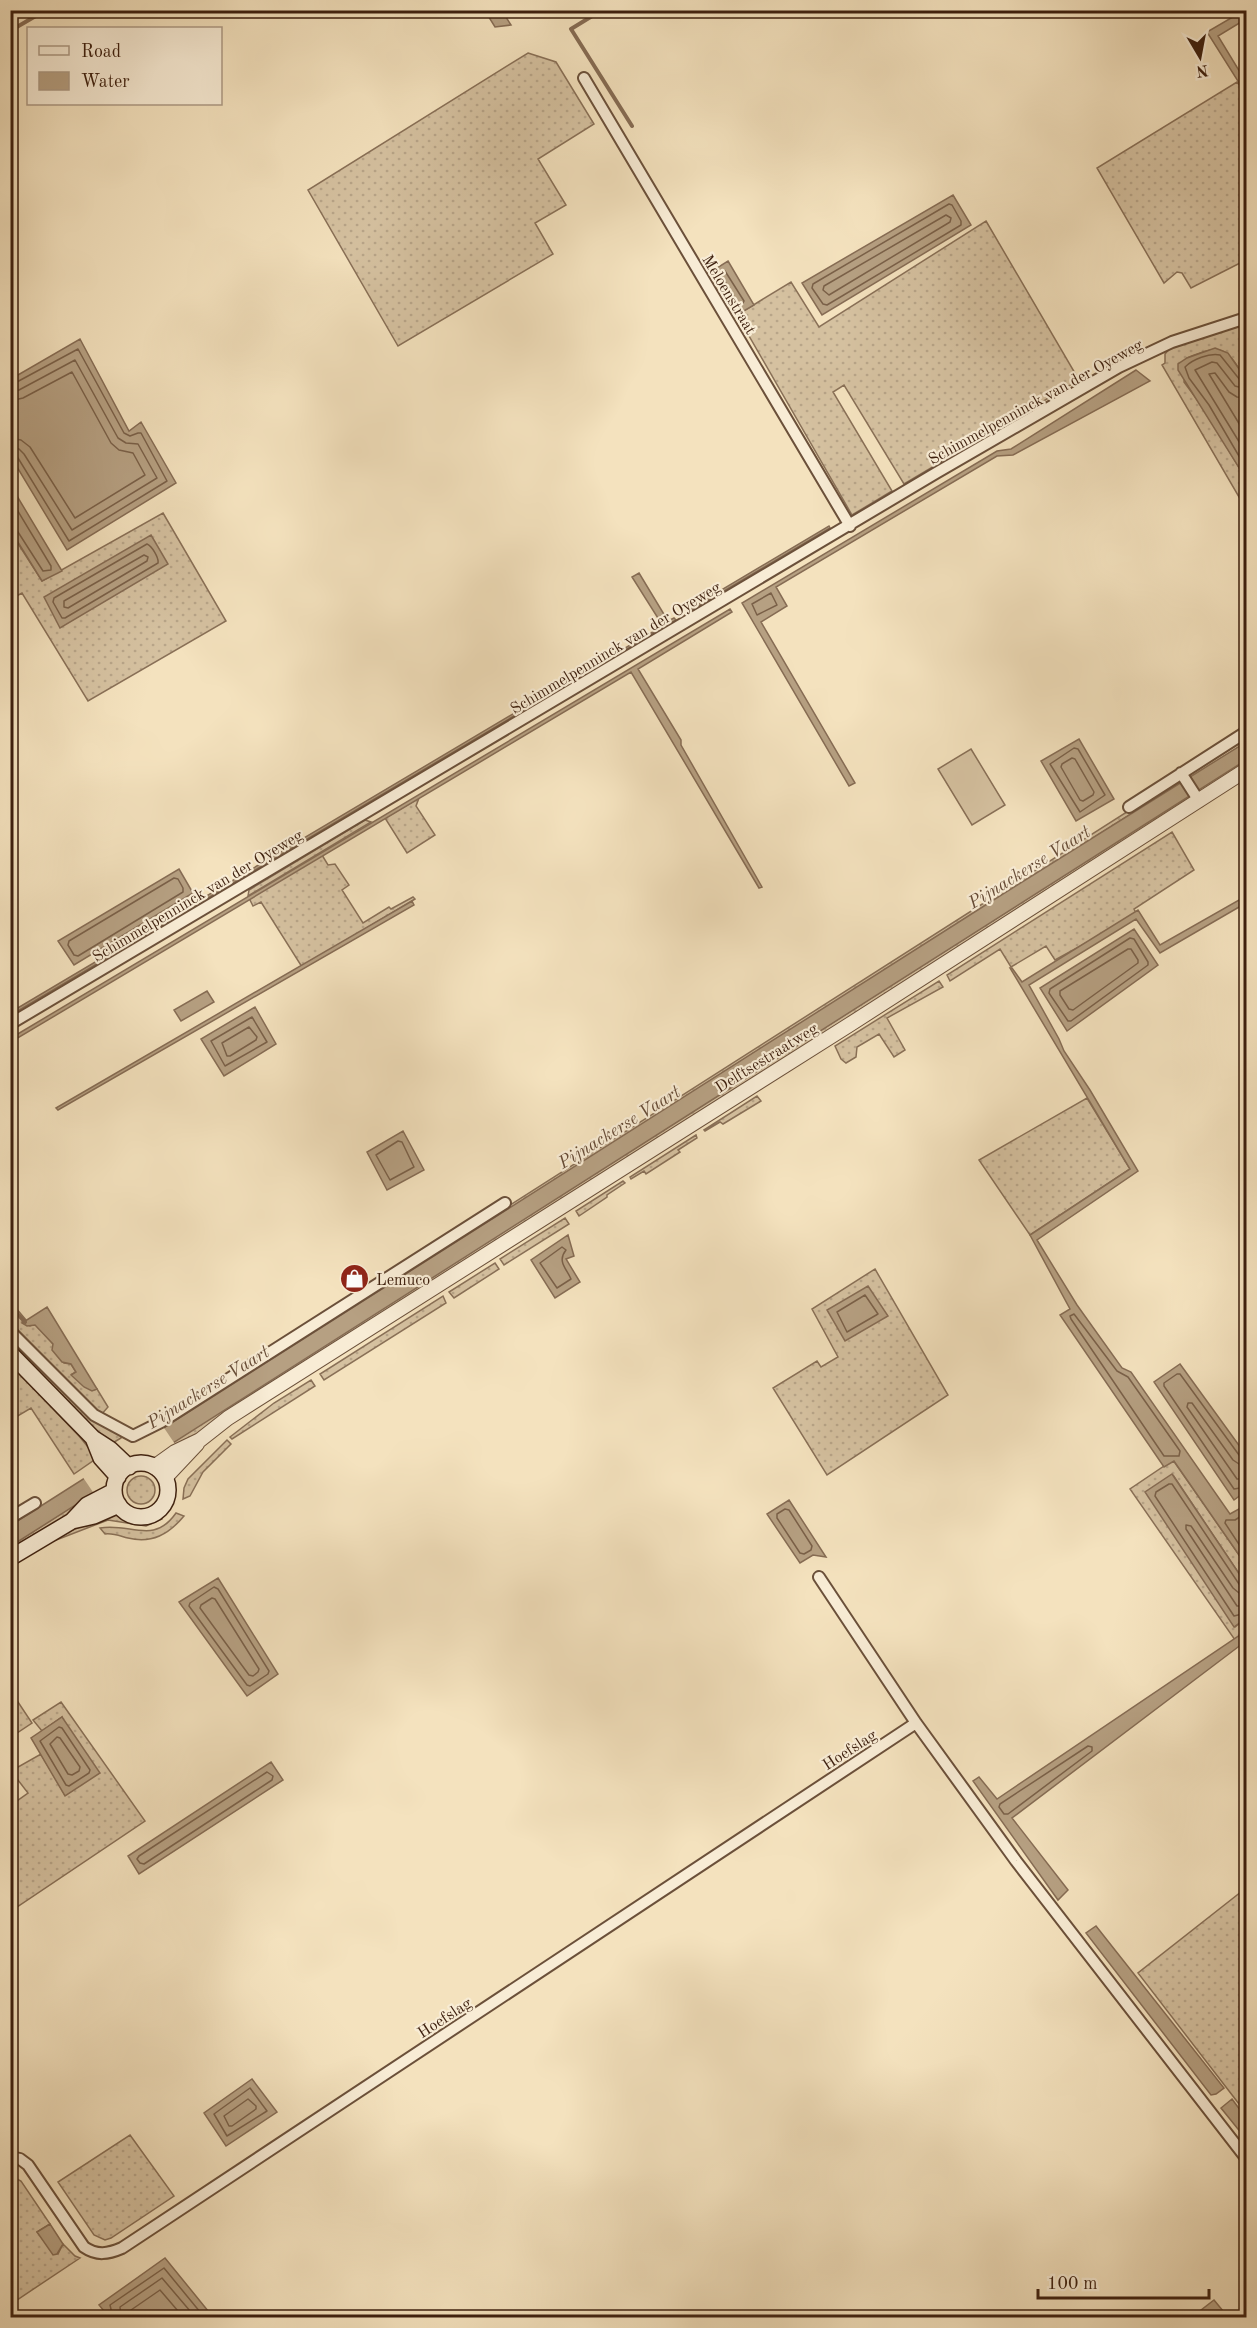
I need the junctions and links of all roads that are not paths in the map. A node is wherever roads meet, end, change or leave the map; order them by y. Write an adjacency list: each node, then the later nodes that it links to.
1 (584, 78): 3 (street, Meloenstraat)
2 (1246, 318): 3 (street, Schimmelpenninck van der Oyeweg)
3 (850, 526): 9 (street, Schimmelpenninck van der Oyeweg)
4 (1246, 732): 6 (street)
5 (1246, 770): 7 (street, Delftsestraatweg)
6 (1183, 776): 7 (street); 8 (street)
7 (1197, 798): 13 (street, Delftsestraatweg)
8 (1129, 807)
9 (10, 1024)
10 (505, 1203): 11 (street)
11 (10, 1330)
12 (10, 1353): 14 (main road)
13 (154, 1469): 14 (main road); 14 (main road)
14 (119, 1485): 17 (main road)
15 (35, 1503): 16 (street)
16 (10, 1518)
17 (10, 1558)
18 (819, 1577): 19 (street)
19 (916, 1723): 20 (street, Hoefslag); 21 (street)
20 (10, 2157)
21 (1246, 2158)

